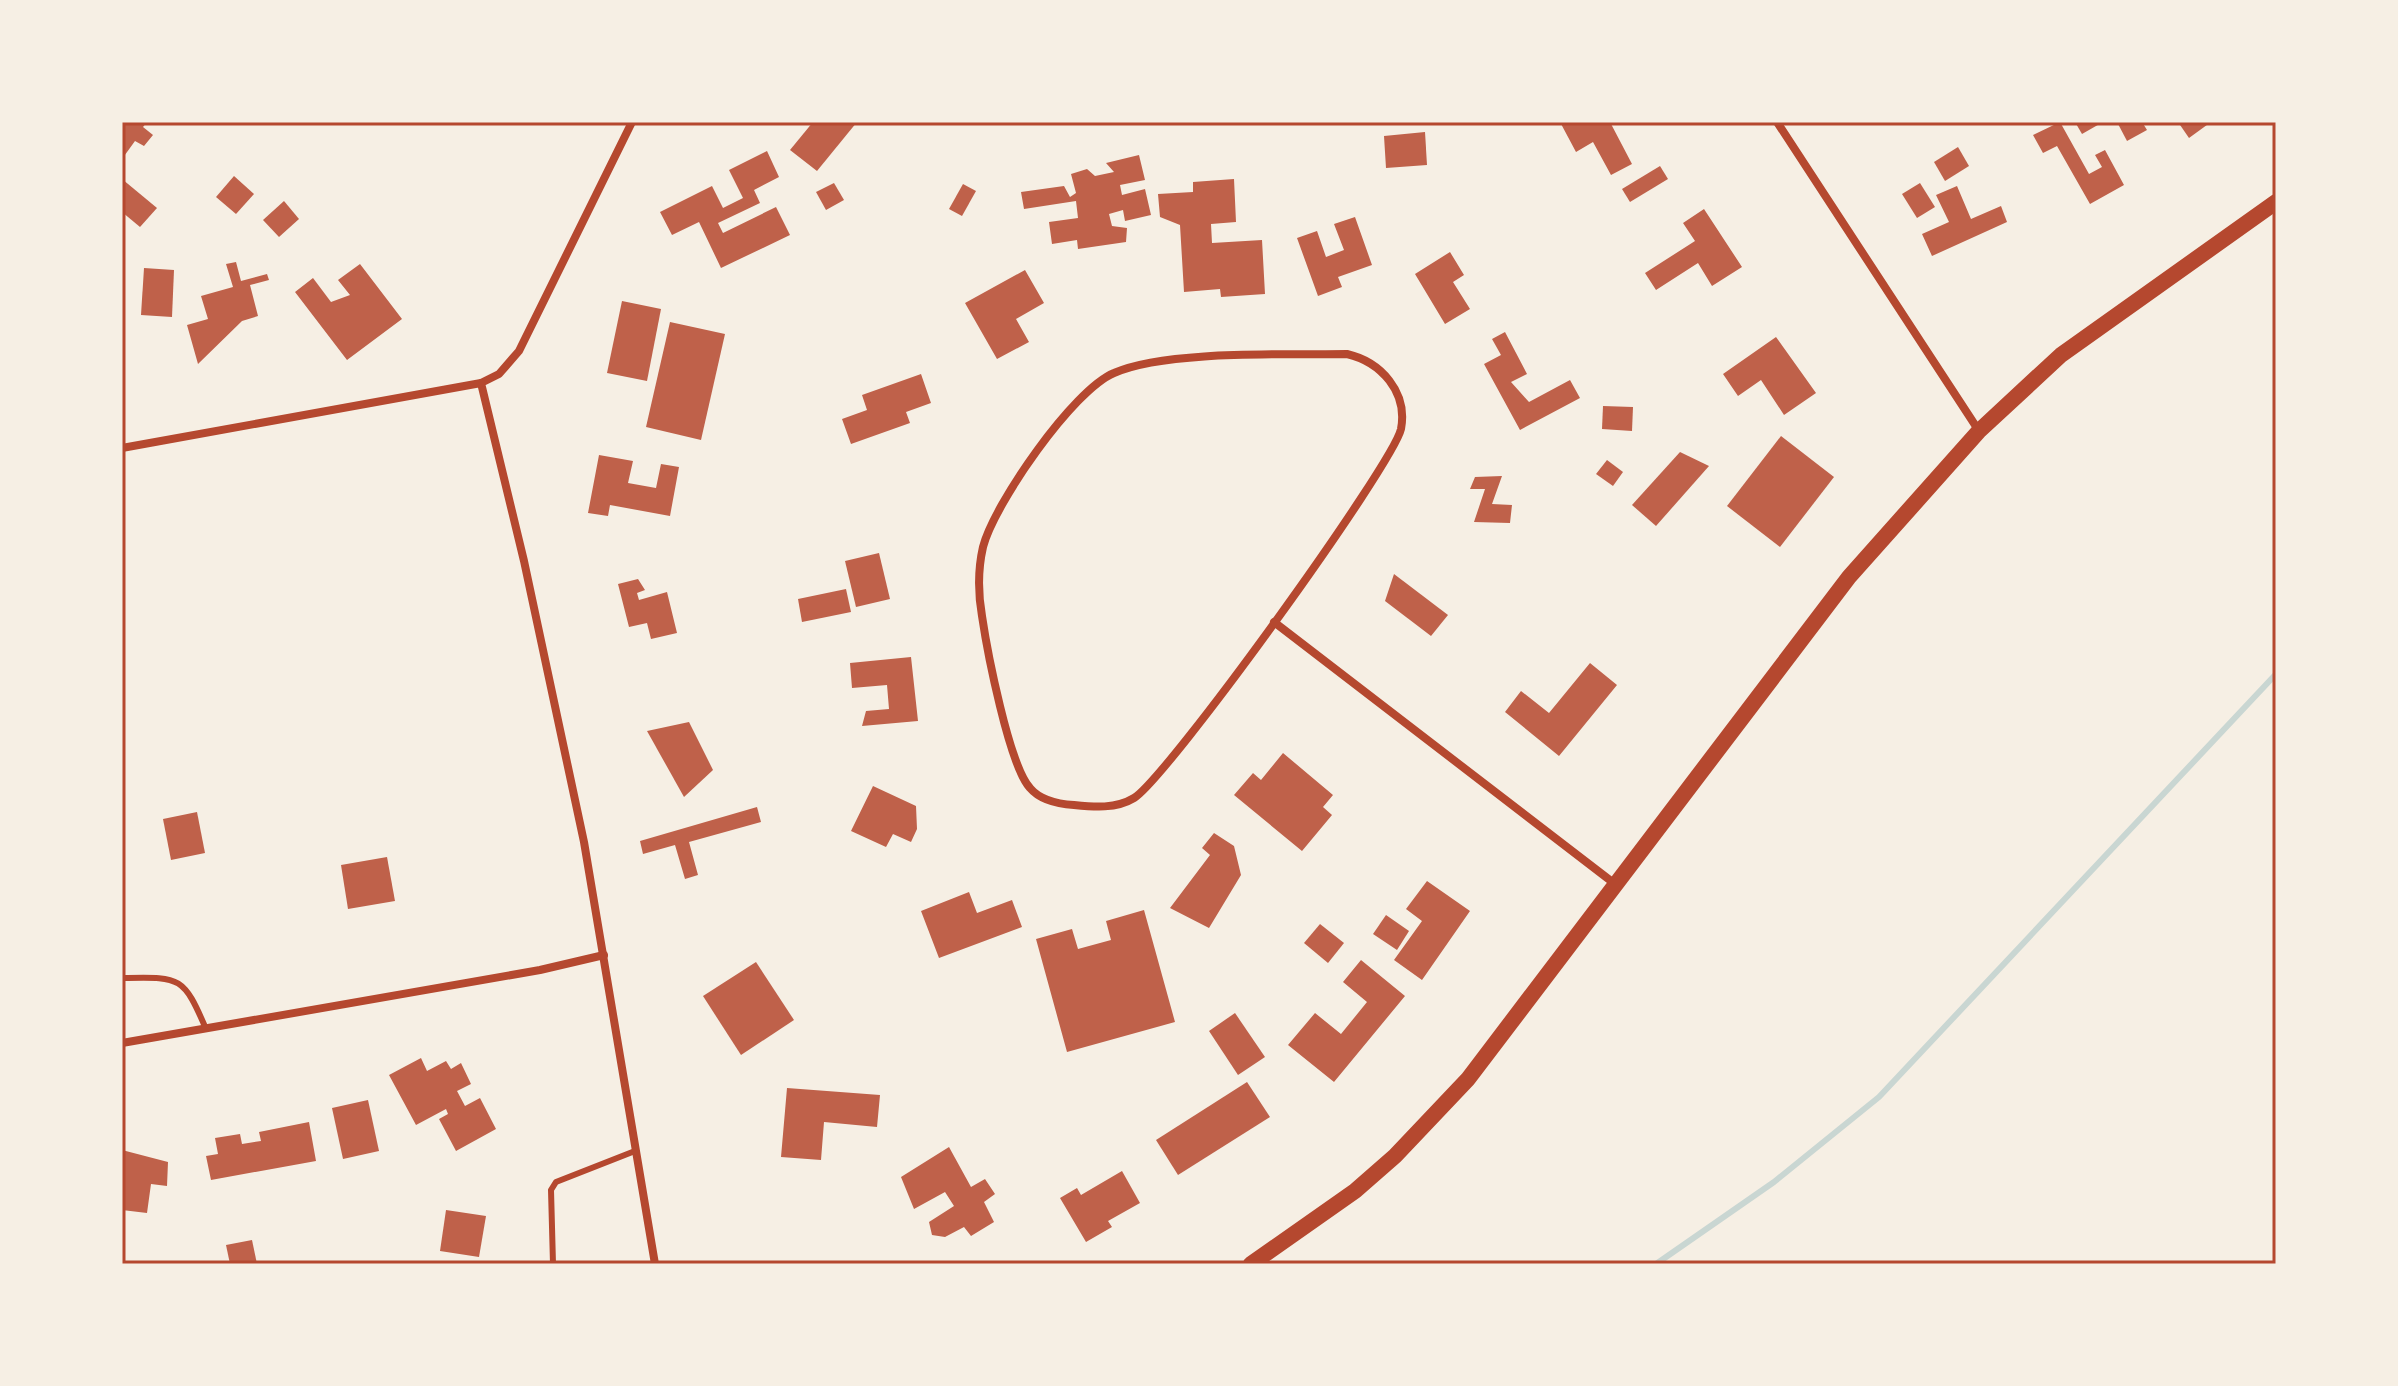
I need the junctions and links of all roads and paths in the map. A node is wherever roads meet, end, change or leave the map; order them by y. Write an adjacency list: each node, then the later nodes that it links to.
1 (632, 122): 4 (street)
2 (1777, 122): 5 (street)
3 (2276, 202): 5 (main road)
4 (481, 383): 6 (street); 9 (street)
5 (1979, 431): 8 (main road)
6 (122, 448)
7 (1274, 622): 7 (street); 8 (street)
8 (1615, 884): 16 (main road)
9 (604, 955): 11 (street); 13 (street)
10 (122, 978): 11 (lane)
11 (206, 1029): 12 (street)
12 (122, 1043)
13 (635, 1151): 14 (lane); 15 (street)
14 (553, 1264)
15 (655, 1264)
16 (1251, 1264)

